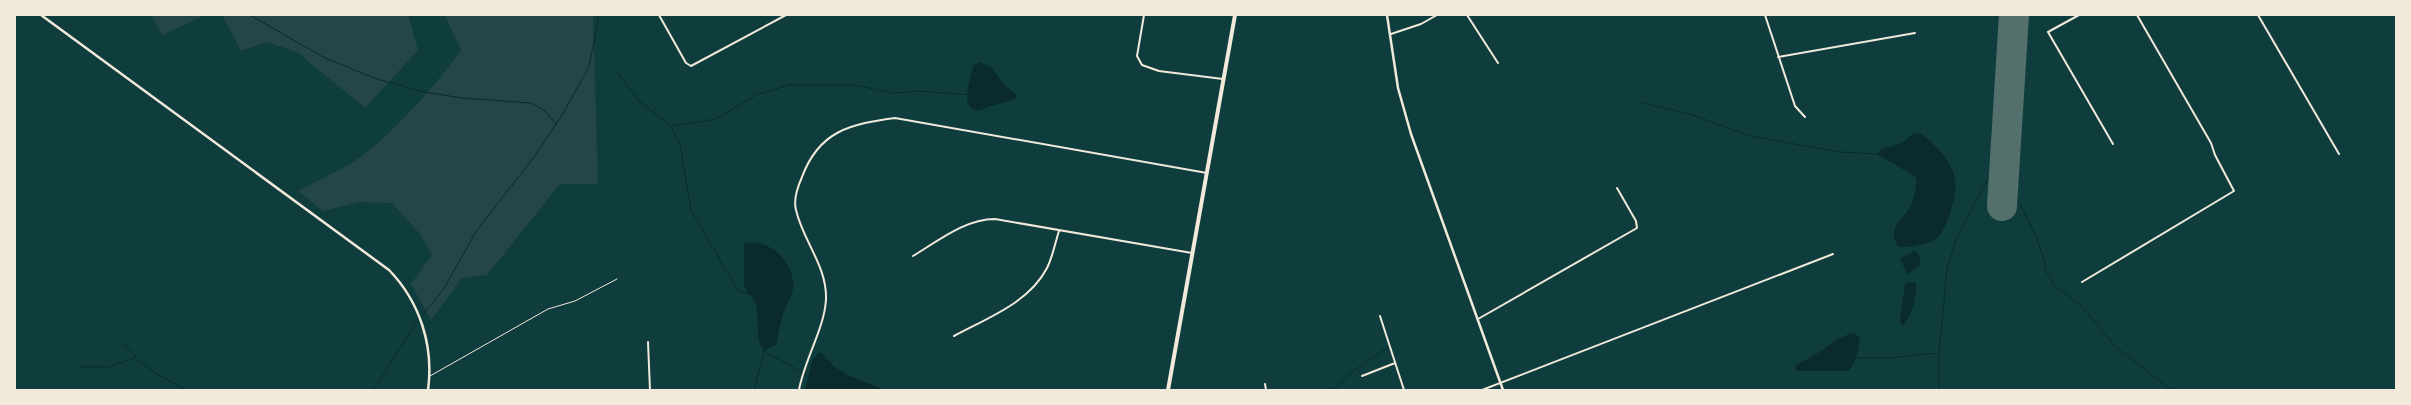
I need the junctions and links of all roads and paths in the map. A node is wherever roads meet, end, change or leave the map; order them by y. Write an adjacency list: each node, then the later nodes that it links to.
1 (41, 15): 34 (street)
2 (659, 15): 3 (street)
3 (786, 15)
4 (1144, 15): 17 (street)
5 (1235, 15): 17 (highway)
6 (1387, 15): 14 (street)
7 (1437, 15): 14 (street)
8 (1467, 15): 16 (street)
9 (1764, 15): 15 (street)
10 (2079, 15): 19 (street)
11 (2137, 15): 28 (street)
12 (2258, 15): 20 (street)
13 (1915, 33): 15 (street)
14 (1390, 34): 30 (street)
15 (1778, 57): 18 (street)
16 (1498, 63)
17 (1223, 79): 21 (highway)
18 (1806, 117)
19 (2113, 144)
20 (2339, 154)
21 (1206, 174): 24 (highway); 40 (street)
22 (1617, 188): 30 (street)
23 (1059, 230): 24 (street); 26 (street); 31 (street)
24 (1192, 253): 41 (highway)
25 (1833, 254): 36 (street)
26 (913, 256)
27 (617, 279): 34 (lane)
28 (2082, 282)
29 (1380, 316): 33 (street)
30 (1478, 320): 36 (street)
31 (954, 336)
32 (648, 342): 39 (street)
33 (1395, 363): 35 (street); 43 (street)
34 (430, 376): 38 (street)
35 (1362, 376)
36 (1501, 383): 44 (street); 45 (street)
37 (1265, 384): 42 (street)
38 (428, 390)
39 (650, 390)
40 (799, 390)
41 (1168, 390)
42 (1266, 390)
43 (1404, 390)
44 (1482, 390)
45 (1503, 390)

